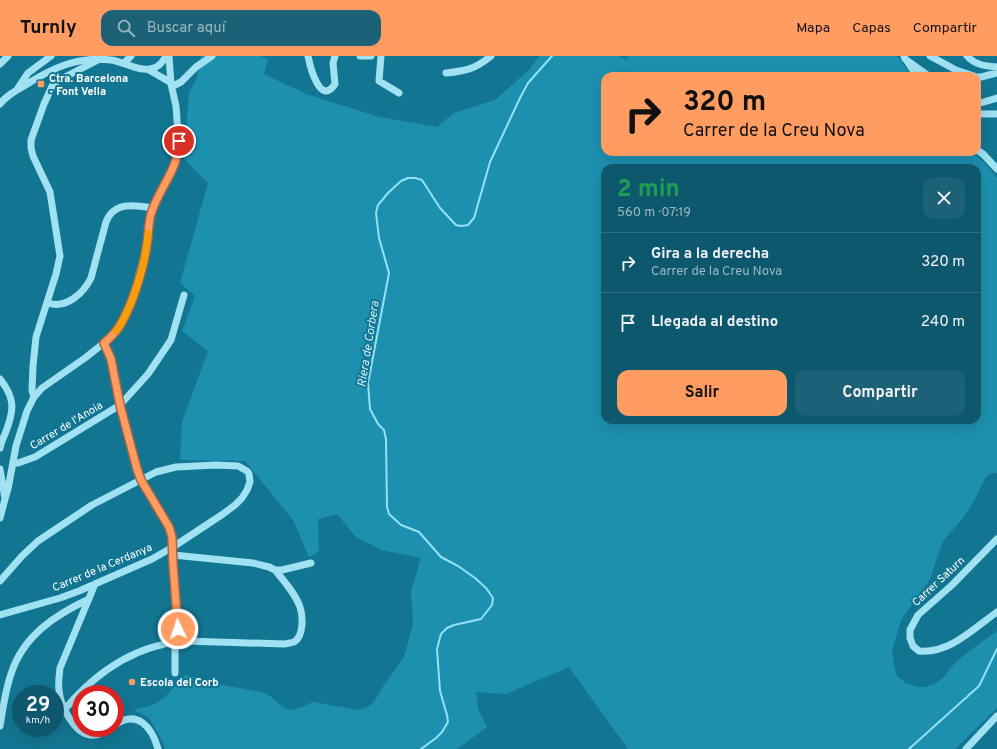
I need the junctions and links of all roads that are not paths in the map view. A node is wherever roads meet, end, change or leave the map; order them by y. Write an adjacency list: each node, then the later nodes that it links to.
1 (8, 56): 18 (street)
2 (51, 56): 21 (street)
3 (131, 56): 17 (street)
4 (166, 56): 20 (street)
5 (169, 56): 29 (street)
6 (212, 56): 29 (street)
7 (308, 56): 8 (street)
8 (335, 56)
9 (360, 56): 10 (street)
10 (371, 56)
11 (381, 56): 31 (street)
12 (490, 56): 25 (street)
13 (930, 56): 24 (street)
14 (967, 56): 19 (street)
15 (904, 57): 22 (street); 23 (street)
16 (100, 59): 17 (street); 28 (street); 41 (street)
17 (124, 63): 20 (street)
18 (0, 64)
19 (997, 68)
20 (149, 70): 29 (street)
21 (32, 71): 28 (street); 30 (street)
22 (913, 72)
23 (924, 72)
24 (963, 72)
25 (446, 73)
26 (997, 73): 27 (street)
27 (981, 77)
28 (33, 80): 30 (street)
29 (171, 84): 39 (street)
30 (17, 90): 34 (street)
31 (399, 93)
32 (997, 98): 33 (street)
33 (981, 103)
34 (0, 104)
35 (981, 114): 36 (street)
36 (997, 114)
37 (981, 152): 38 (street)
38 (997, 169)
39 (153, 208): 41 (street); 42 (street)
40 (184, 295): 45 (street, Carrer de l'Anoia)
41 (48, 303): 44 (street)
42 (104, 343): 44 (street); 45 (street)
43 (0, 379): 46 (street)
44 (34, 397): 47 (street)
45 (120, 405): 47 (street, Carrer de l'Anoia); 49 (street)
46 (0, 446)
47 (13, 463): 50 (street)
48 (0, 469): 50 (street)
49 (141, 480): 53 (street); 53 (street, Carrer de la Cerdanya); 57 (street)
50 (5, 499): 51 (street)
51 (0, 518)
52 (997, 539): 60 (street, Carrer Saturn)
53 (173, 547): 54 (street); 58 (street, Carrer de la Cerdanya)
54 (173, 555): 56 (street); 62 (street)
55 (310, 563): 56 (street)
56 (275, 570): 62 (street)
57 (0, 581)
58 (95, 584): 59 (street); 61 (street, Carrer de la Cerdanya)
59 (89, 599): 64 (street); 68 (street)
60 (997, 612)
61 (0, 615)
62 (175, 642): 63 (street); 64 (street)
63 (175, 673)
64 (65, 709): 67 (street)
65 (997, 716): 70 (street)
66 (124, 720): 69 (street)
67 (72, 721)
68 (0, 726)
69 (158, 749)
70 (966, 749)

